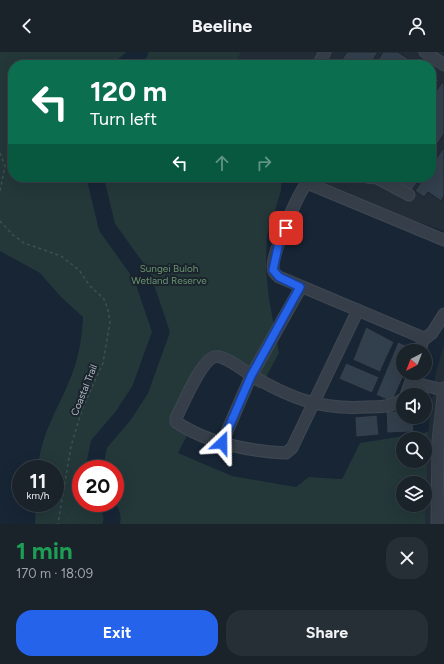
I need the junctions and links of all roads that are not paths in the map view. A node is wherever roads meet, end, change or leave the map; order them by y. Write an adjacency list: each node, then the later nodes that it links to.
1 (425, 52): 2 (street)
2 (444, 65)
3 (384, 182): 4 (street)
4 (409, 194)
5 (444, 240): 6 (street)
6 (300, 287): 7 (street); 11 (street)
7 (358, 310): 9 (street); 14 (street)
8 (444, 314): 10 (street)
9 (421, 344)
10 (424, 344)
11 (251, 376): 14 (street); 16 (street); 16 (street)
12 (420, 380): 13 (street)
13 (444, 389): 17 (street)
14 (313, 404): 15 (street); 16 (street)
15 (396, 404)
16 (222, 443)
17 (438, 524)

